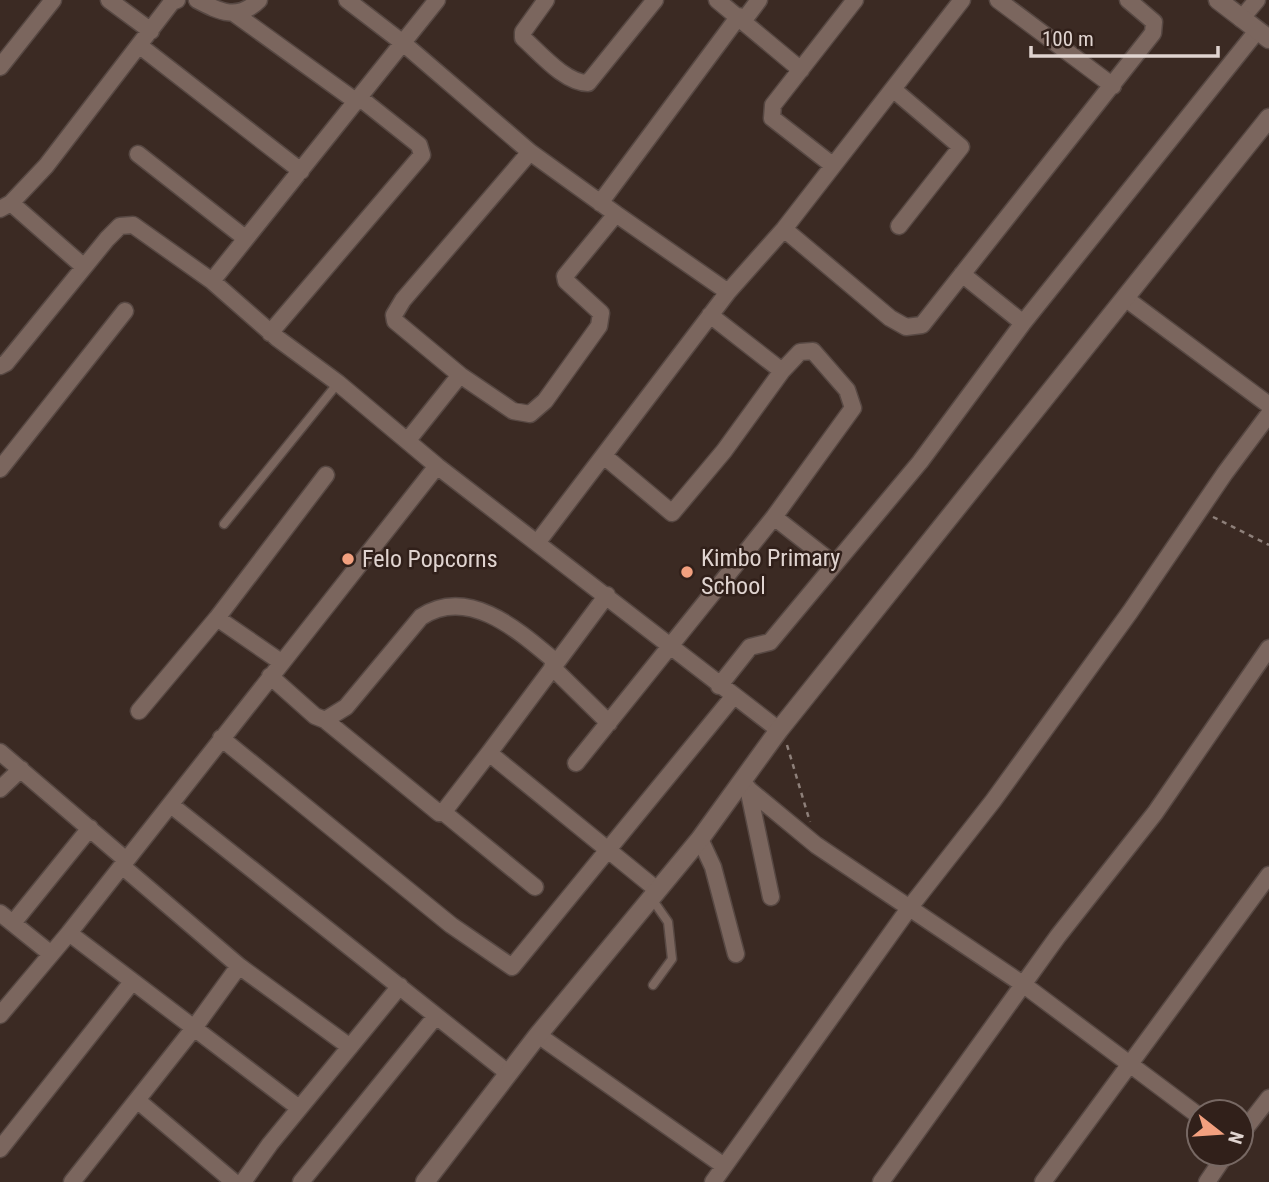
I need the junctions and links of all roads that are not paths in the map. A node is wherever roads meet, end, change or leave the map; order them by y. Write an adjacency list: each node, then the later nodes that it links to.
1 (53, 0): 25 (street)
2 (109, 0): 21 (street)
3 (177, 0): 21 (street)
4 (197, 0): 18 (street)
5 (258, 0): 18 (street)
6 (346, 0): 23 (street)
7 (437, 0): 23 (street)
8 (547, 0): 9 (street)
9 (655, 0)
10 (717, 0): 19 (street)
11 (759, 0): 19 (street)
12 (855, 0): 26 (street)
13 (962, 0): 28 (street)
14 (998, 0): 27 (street)
15 (1128, 0): 27 (street)
16 (1218, 0): 20 (street)
17 (1257, 0): 20 (street)
18 (235, 14): 29 (street)
19 (741, 18): 26 (street); 35 (street)
20 (1241, 19): 22 (street)
21 (151, 31): 24 (street)
22 (1263, 35): 48 (street)
23 (403, 43): 29 (street); 31 (street)
24 (140, 46): 34 (street); 36 (street)
25 (0, 67)
26 (801, 70): 33 (street)
27 (1113, 86): 42 (street)
28 (894, 90): 33 (street); 38 (street)
29 (359, 100): 34 (street); 49 (street)
30 (1269, 118): 45 (street)
31 (530, 152): 35 (street); 52 (street)
32 (138, 154): 40 (street)
33 (831, 164): 39 (street)
34 (301, 171): 40 (street)
35 (600, 203): 37 (street)
36 (6, 206): 41 (street)
37 (616, 214): 44 (street); 52 (street)
38 (900, 226)
39 (784, 229): 42 (street); 44 (street)
40 (245, 238): 43 (street)
41 (84, 267): 43 (street); 50 (street)
42 (962, 274): 48 (street)
43 (212, 281): 49 (street)
44 (728, 292): 47 (street)
45 (1125, 298): 54 (street); 77 (street)
46 (125, 312): 59 (street)
47 (710, 315): 51 (street); 57 (street)
48 (1023, 323): 64 (street)
49 (271, 333): 53 (street)
50 (0, 366)
51 (782, 371): 57 (street); 61 (street)
52 (460, 375): 56 (street)
53 (338, 383): 56 (street); 62 (lane)
54 (1269, 405)
55 (1269, 414): 95 (street)
56 (408, 440): 58 (street)
57 (604, 456): 63 (street)
58 (437, 466): 63 (street); 69 (street)
59 (0, 470)
60 (326, 475): 66 (street)
61 (774, 517): 64 (street); 67 (street)
62 (224, 524)
63 (537, 542): 65 (street)
64 (834, 564): 72 (street)
65 (607, 595): 67 (street); 70 (street)
66 (217, 618): 69 (street); 74 (street)
67 (671, 648): 72 (street); 76 (street)
68 (1269, 648): 104 (street)
69 (281, 662): 71 (street)
70 (554, 664): 75 (street); 76 (street); 80 (street)
71 (270, 676): 75 (street); 78 (street)
72 (719, 686): 73 (street)
73 (733, 697): 77 (street); 89 (street)
74 (139, 711)
75 (325, 720): 86 (street)
76 (609, 723): 81 (street)
77 (779, 730): 83 (street)
78 (221, 738): 85 (street); 89 (street)
79 (0, 752): 82 (street)
80 (489, 753): 86 (street); 89 (street)
81 (576, 763)
82 (21, 769): 84 (street); 87 (street)
83 (745, 786): 88 (street); 94 (street); 95 (street)
84 (0, 789)
85 (171, 805): 90 (street); 105 (street)
86 (443, 812): 92 (street)
87 (90, 828): 90 (street); 97 (street)
88 (700, 839): 93 (street); 100 (street)
89 (609, 850): 93 (street)
90 (124, 863): 98 (street); 101 (street)
91 (1269, 875): 111 (street)
92 (535, 887)
93 (653, 893): 103 (lane); 109 (street)
94 (771, 897)
95 (910, 907): 104 (street); 119 (street)
96 (0, 913): 97 (street)
97 (13, 923): 99 (street)
98 (69, 933): 99 (street); 102 (street)
99 (51, 954): 106 (street)
100 (736, 954)
101 (239, 967): 108 (street); 110 (street)
102 (132, 982): 108 (street); 118 (street)
103 (653, 985)
104 (1024, 985): 111 (street); 126 (street)
105 (400, 986): 107 (street); 110 (street)
106 (0, 1016)
107 (436, 1016): 112 (street); 123 (street)
108 (194, 1028): 114 (street); 116 (street)
109 (538, 1035): 112 (street); 119 (street)
110 (350, 1047): 116 (street)
111 (1130, 1062): 115 (street); 127 (street)
112 (508, 1073): 124 (street)
113 (1269, 1098): 117 (street)
114 (137, 1100): 120 (street); 121 (street)
115 (1185, 1105)
116 (299, 1108): 122 (street)
117 (1255, 1116)
118 (0, 1149)
119 (724, 1166): 125 (street)
120 (72, 1182)
121 (234, 1182)
122 (243, 1182)
123 (301, 1182)
124 (425, 1182)
125 (713, 1182)
126 (881, 1182)
127 (1044, 1182)

